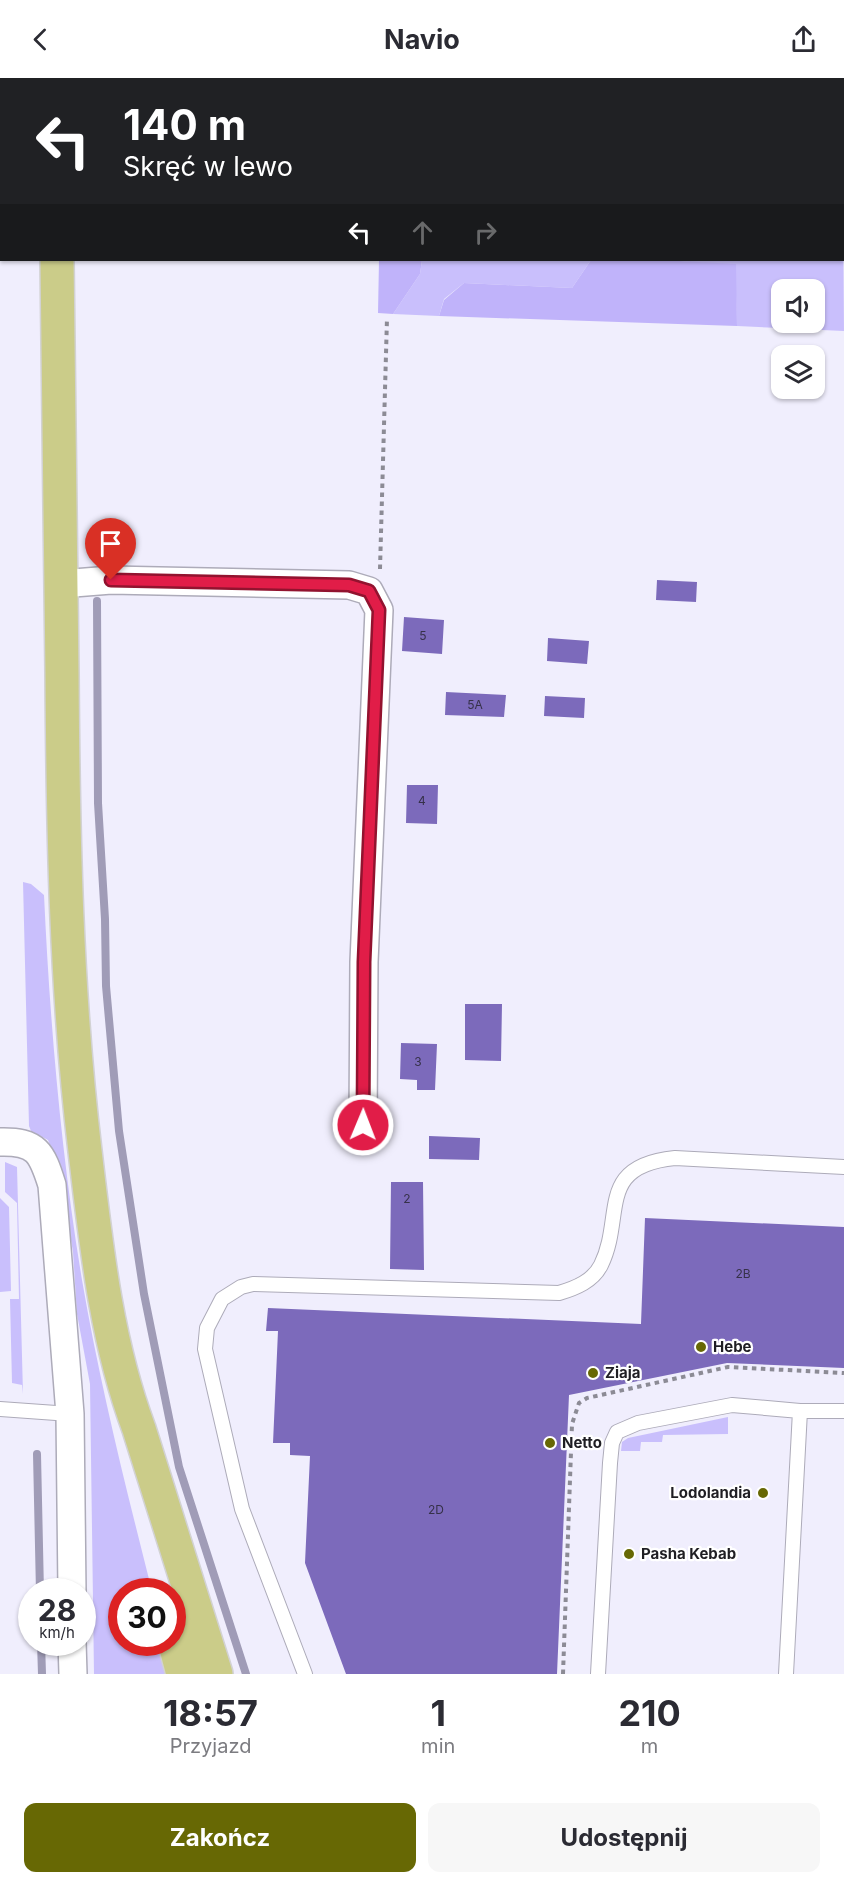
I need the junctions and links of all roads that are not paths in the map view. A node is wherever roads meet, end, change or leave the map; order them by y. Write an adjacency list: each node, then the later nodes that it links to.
1 (57, 261): 2 (main road)
2 (61, 584): 3 (street); 6 (main road)
3 (363, 1125)
4 (0, 1142): 10 (street)
5 (844, 1167): 18 (lane)
6 (125, 1392): 12 (main road); 17 (main road)
7 (0, 1409): 10 (lane)
8 (800, 1411): 9 (lane); 19 (lane); 20 (lane)
9 (844, 1411)
10 (70, 1414): 11 (street)
11 (72, 1578)
12 (161, 1578)
13 (72, 1656): 15 (street)
14 (178, 1656): 16 (main road)
15 (73, 1674)
16 (183, 1674)
17 (216, 1674)
18 (305, 1674)
19 (598, 1674)
20 (786, 1674)

